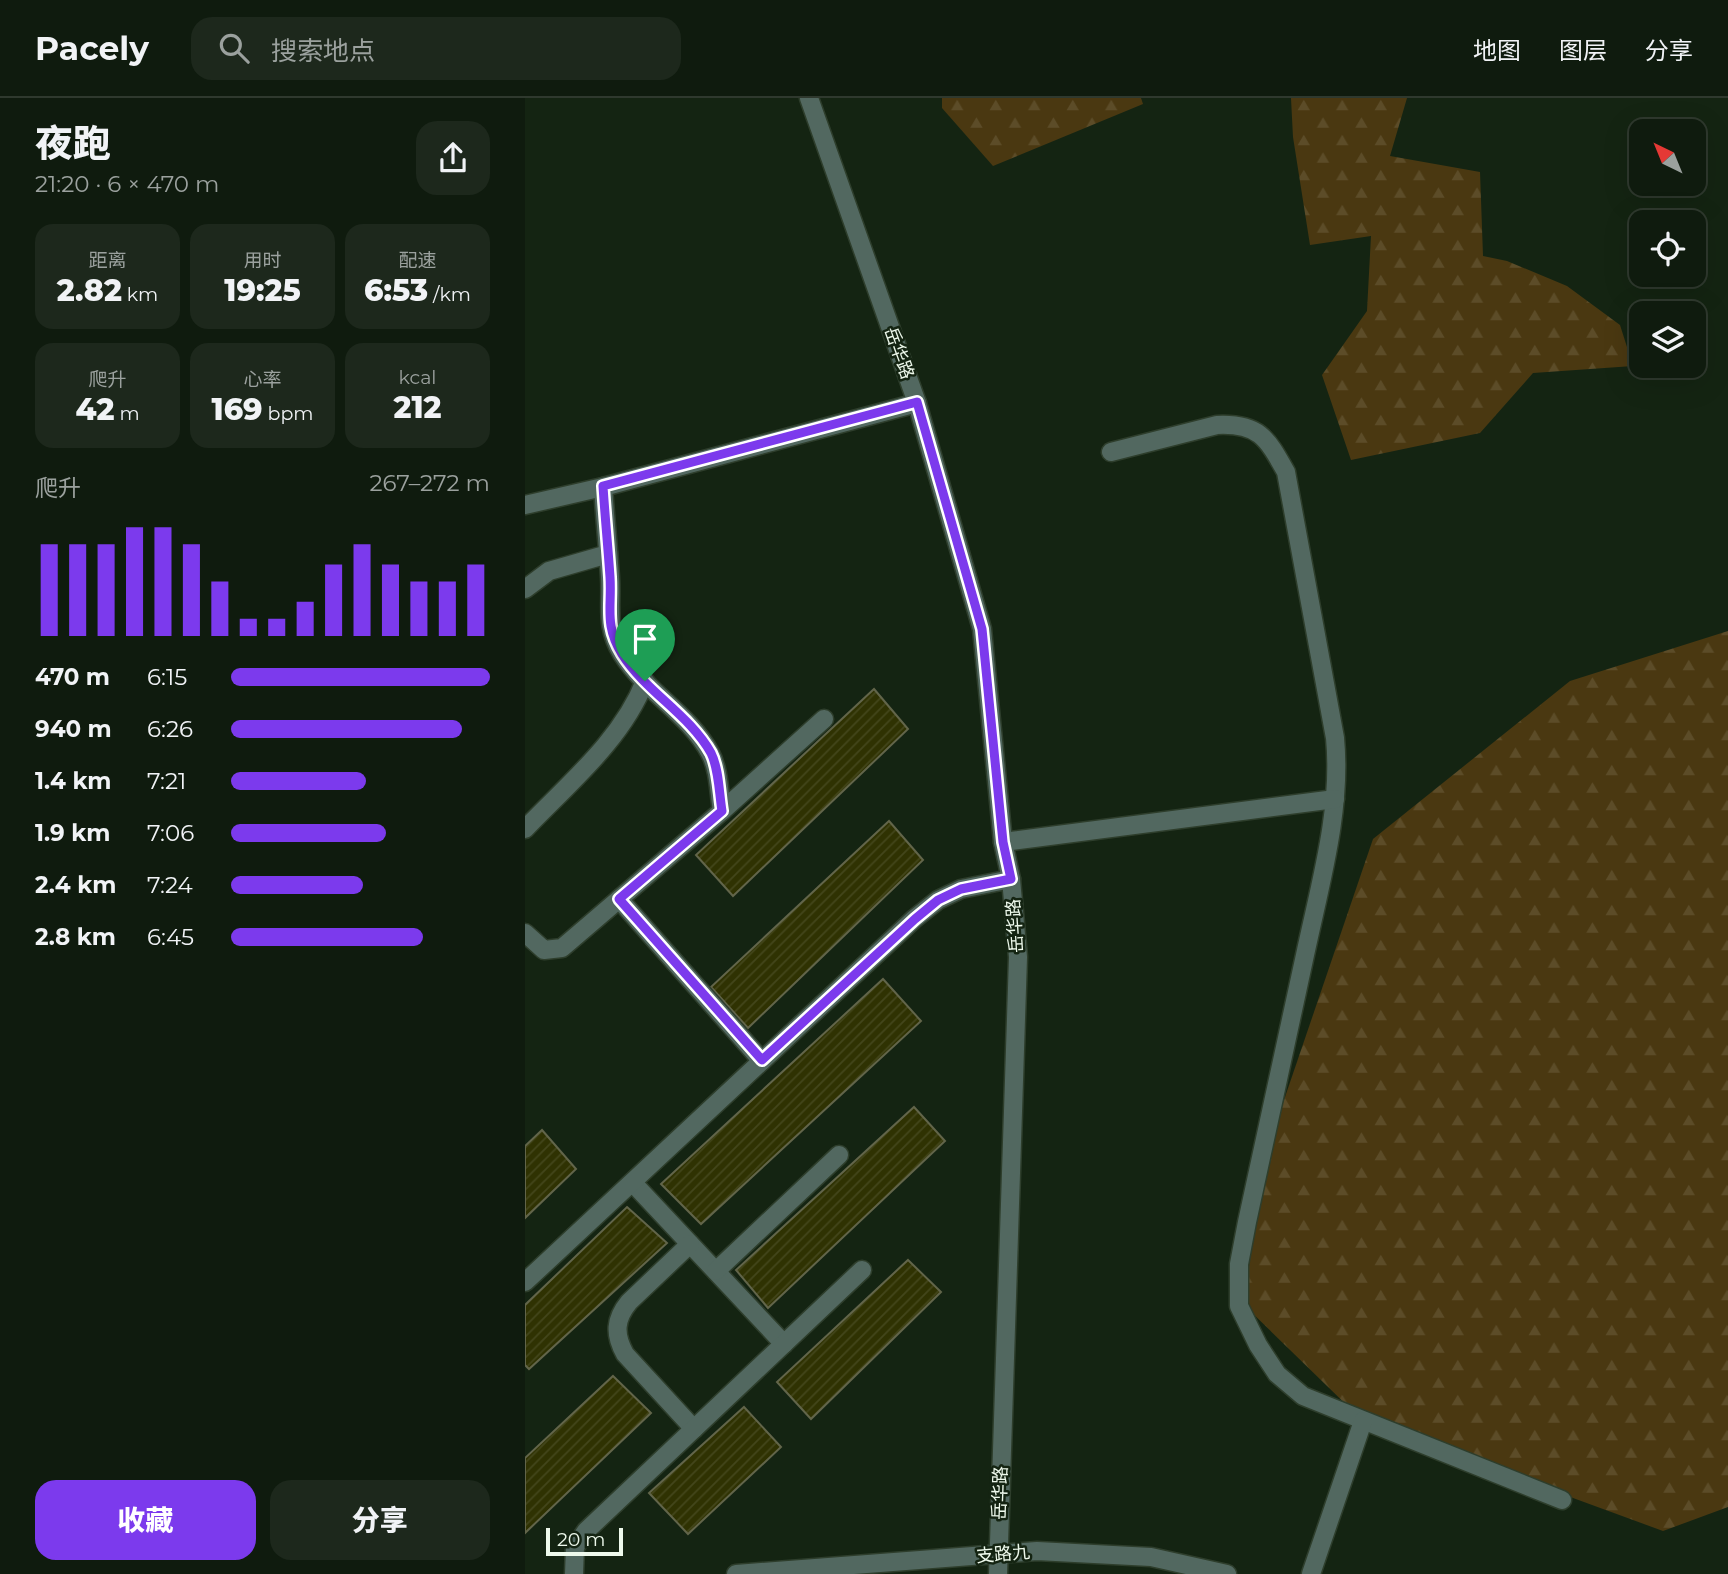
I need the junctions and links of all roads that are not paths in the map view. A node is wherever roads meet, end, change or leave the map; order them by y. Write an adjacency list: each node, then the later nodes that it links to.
1 (809, 98): 2 (street, 岳华路)
2 (917, 402): 4 (street); 13 (street, 岳华路)
3 (1111, 452): 10 (street)
4 (603, 486): 5 (street); 6 (street)
5 (525, 505)
6 (608, 554): 7 (street); 8 (street)
7 (525, 589)
8 (645, 681): 11 (street); 12 (street)
9 (824, 719): 11 (street)
10 (1335, 799): 13 (street); 25 (street)
11 (722, 811): 15 (street)
12 (525, 829)
13 (1003, 842): 14 (street, 岳华路)
14 (1011, 879): 17 (street); 28 (street, 岳华路)
15 (619, 899): 16 (street); 17 (street)
16 (525, 933)
17 (762, 1060): 19 (street)
18 (839, 1155): 22 (street)
19 (633, 1184): 20 (street); 23 (street)
20 (690, 1244): 22 (street); 26 (street)
21 (862, 1270): 24 (street)
22 (716, 1271): 24 (street)
23 (525, 1282)
24 (784, 1344): 26 (street)
25 (1363, 1421): 27 (street); 33 (street)
26 (694, 1429): 29 (street)
27 (1562, 1500)
28 (998, 1555): 30 (street, 支路九); 31 (street, 岳华路); 32 (street, 支路九)
29 (574, 1574)
30 (736, 1574)
31 (998, 1574)
32 (1227, 1574)
33 (1311, 1574)

